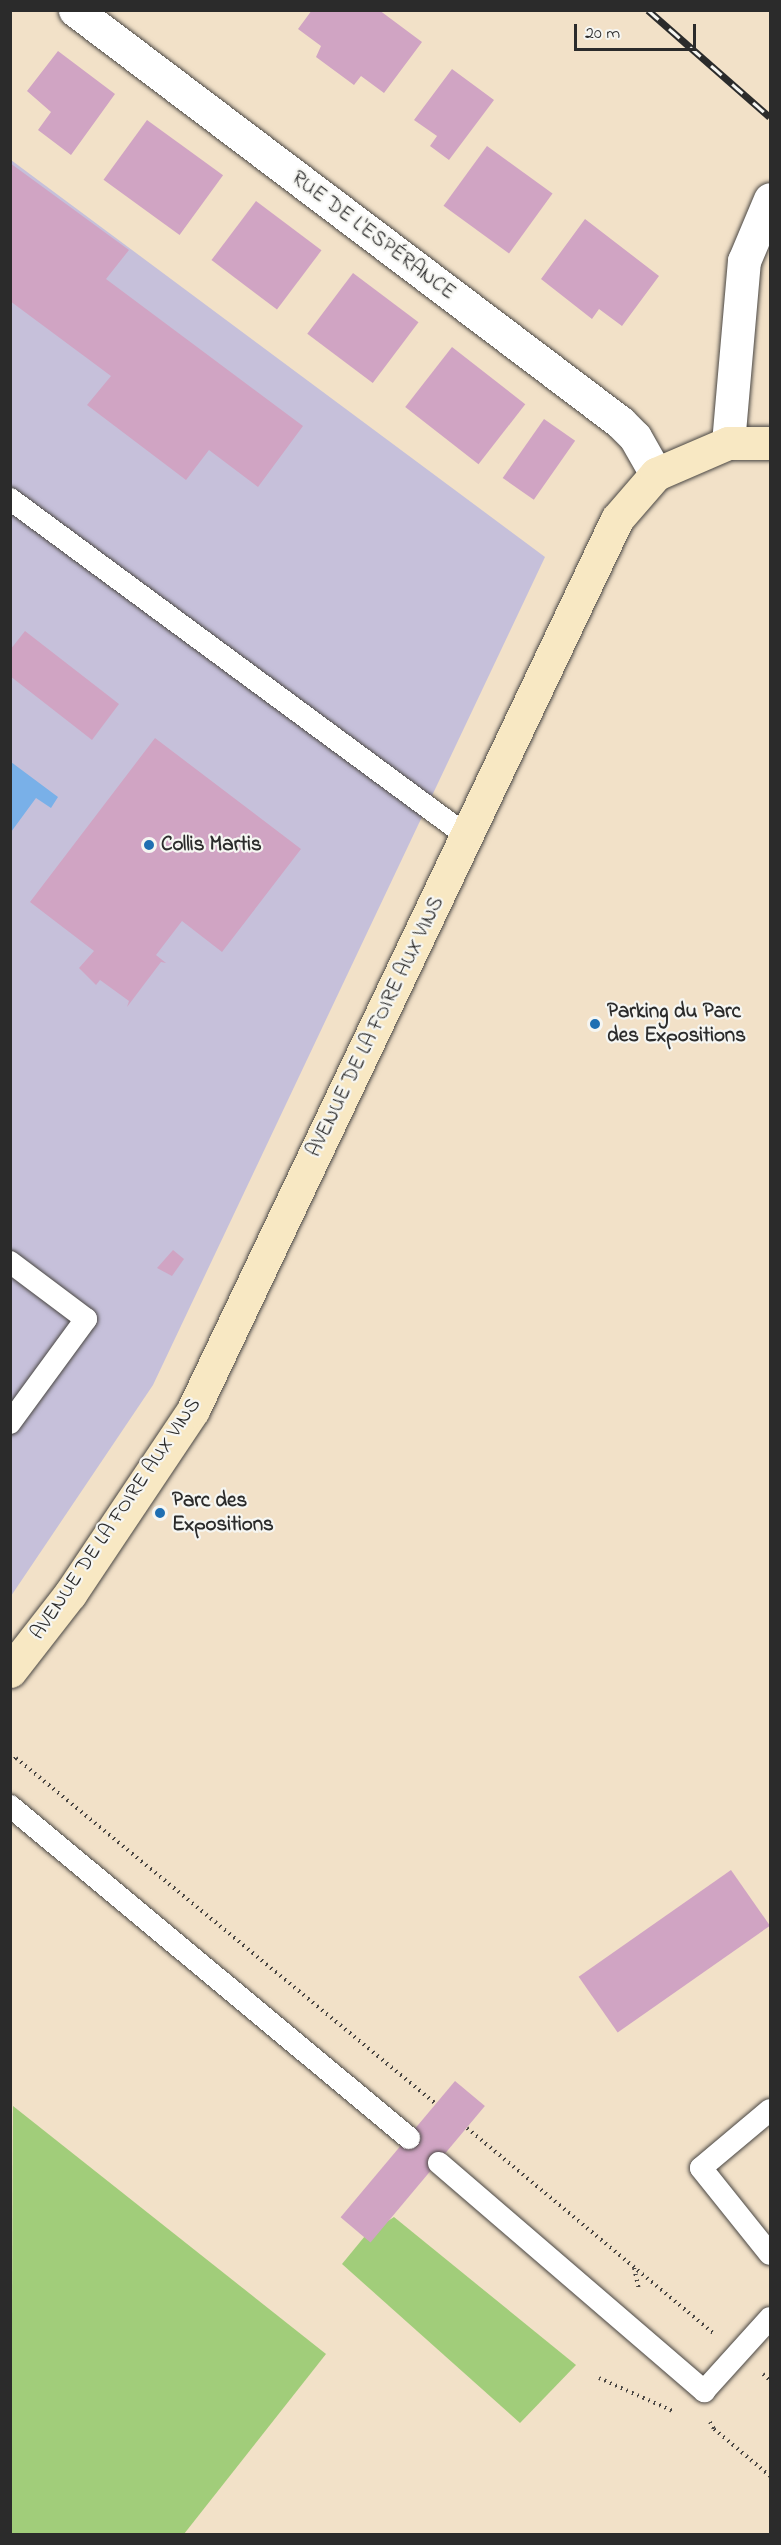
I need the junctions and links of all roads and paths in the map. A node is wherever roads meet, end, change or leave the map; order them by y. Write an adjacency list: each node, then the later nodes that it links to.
1 (75, 10): 5 (street, RUE DE L'ESPÉRANCE)
2 (771, 200): 3 (street)
3 (728, 443): 4 (street, AVENUE DE LA FOIRE AUX VINS); 5 (street, AVENUE DE LA FOIRE AUX VINS)
4 (771, 443)
5 (656, 474): 7 (street, AVENUE DE LA FOIRE AUX VINS)
6 (10, 499): 7 (lane)
7 (467, 836): 10 (street, AVENUE DE LA FOIRE AUX VINS)
8 (10, 1262): 9 (lane)
9 (10, 1423)
10 (10, 1671)
11 (10, 1763): 13 (path)
12 (10, 1806): 16 (lane)
13 (436, 2104)
14 (771, 2110): 18 (lane)
15 (467, 2128): 20 (path)
16 (409, 2138)
17 (439, 2163): 20 (lane)
18 (771, 2254)
19 (771, 2318): 20 (lane)
20 (740, 2354): 22 (path)
21 (600, 2378): 23 (path)
22 (771, 2380)
23 (683, 2415)
24 (703, 2425): 25 (path)
25 (714, 2429)

